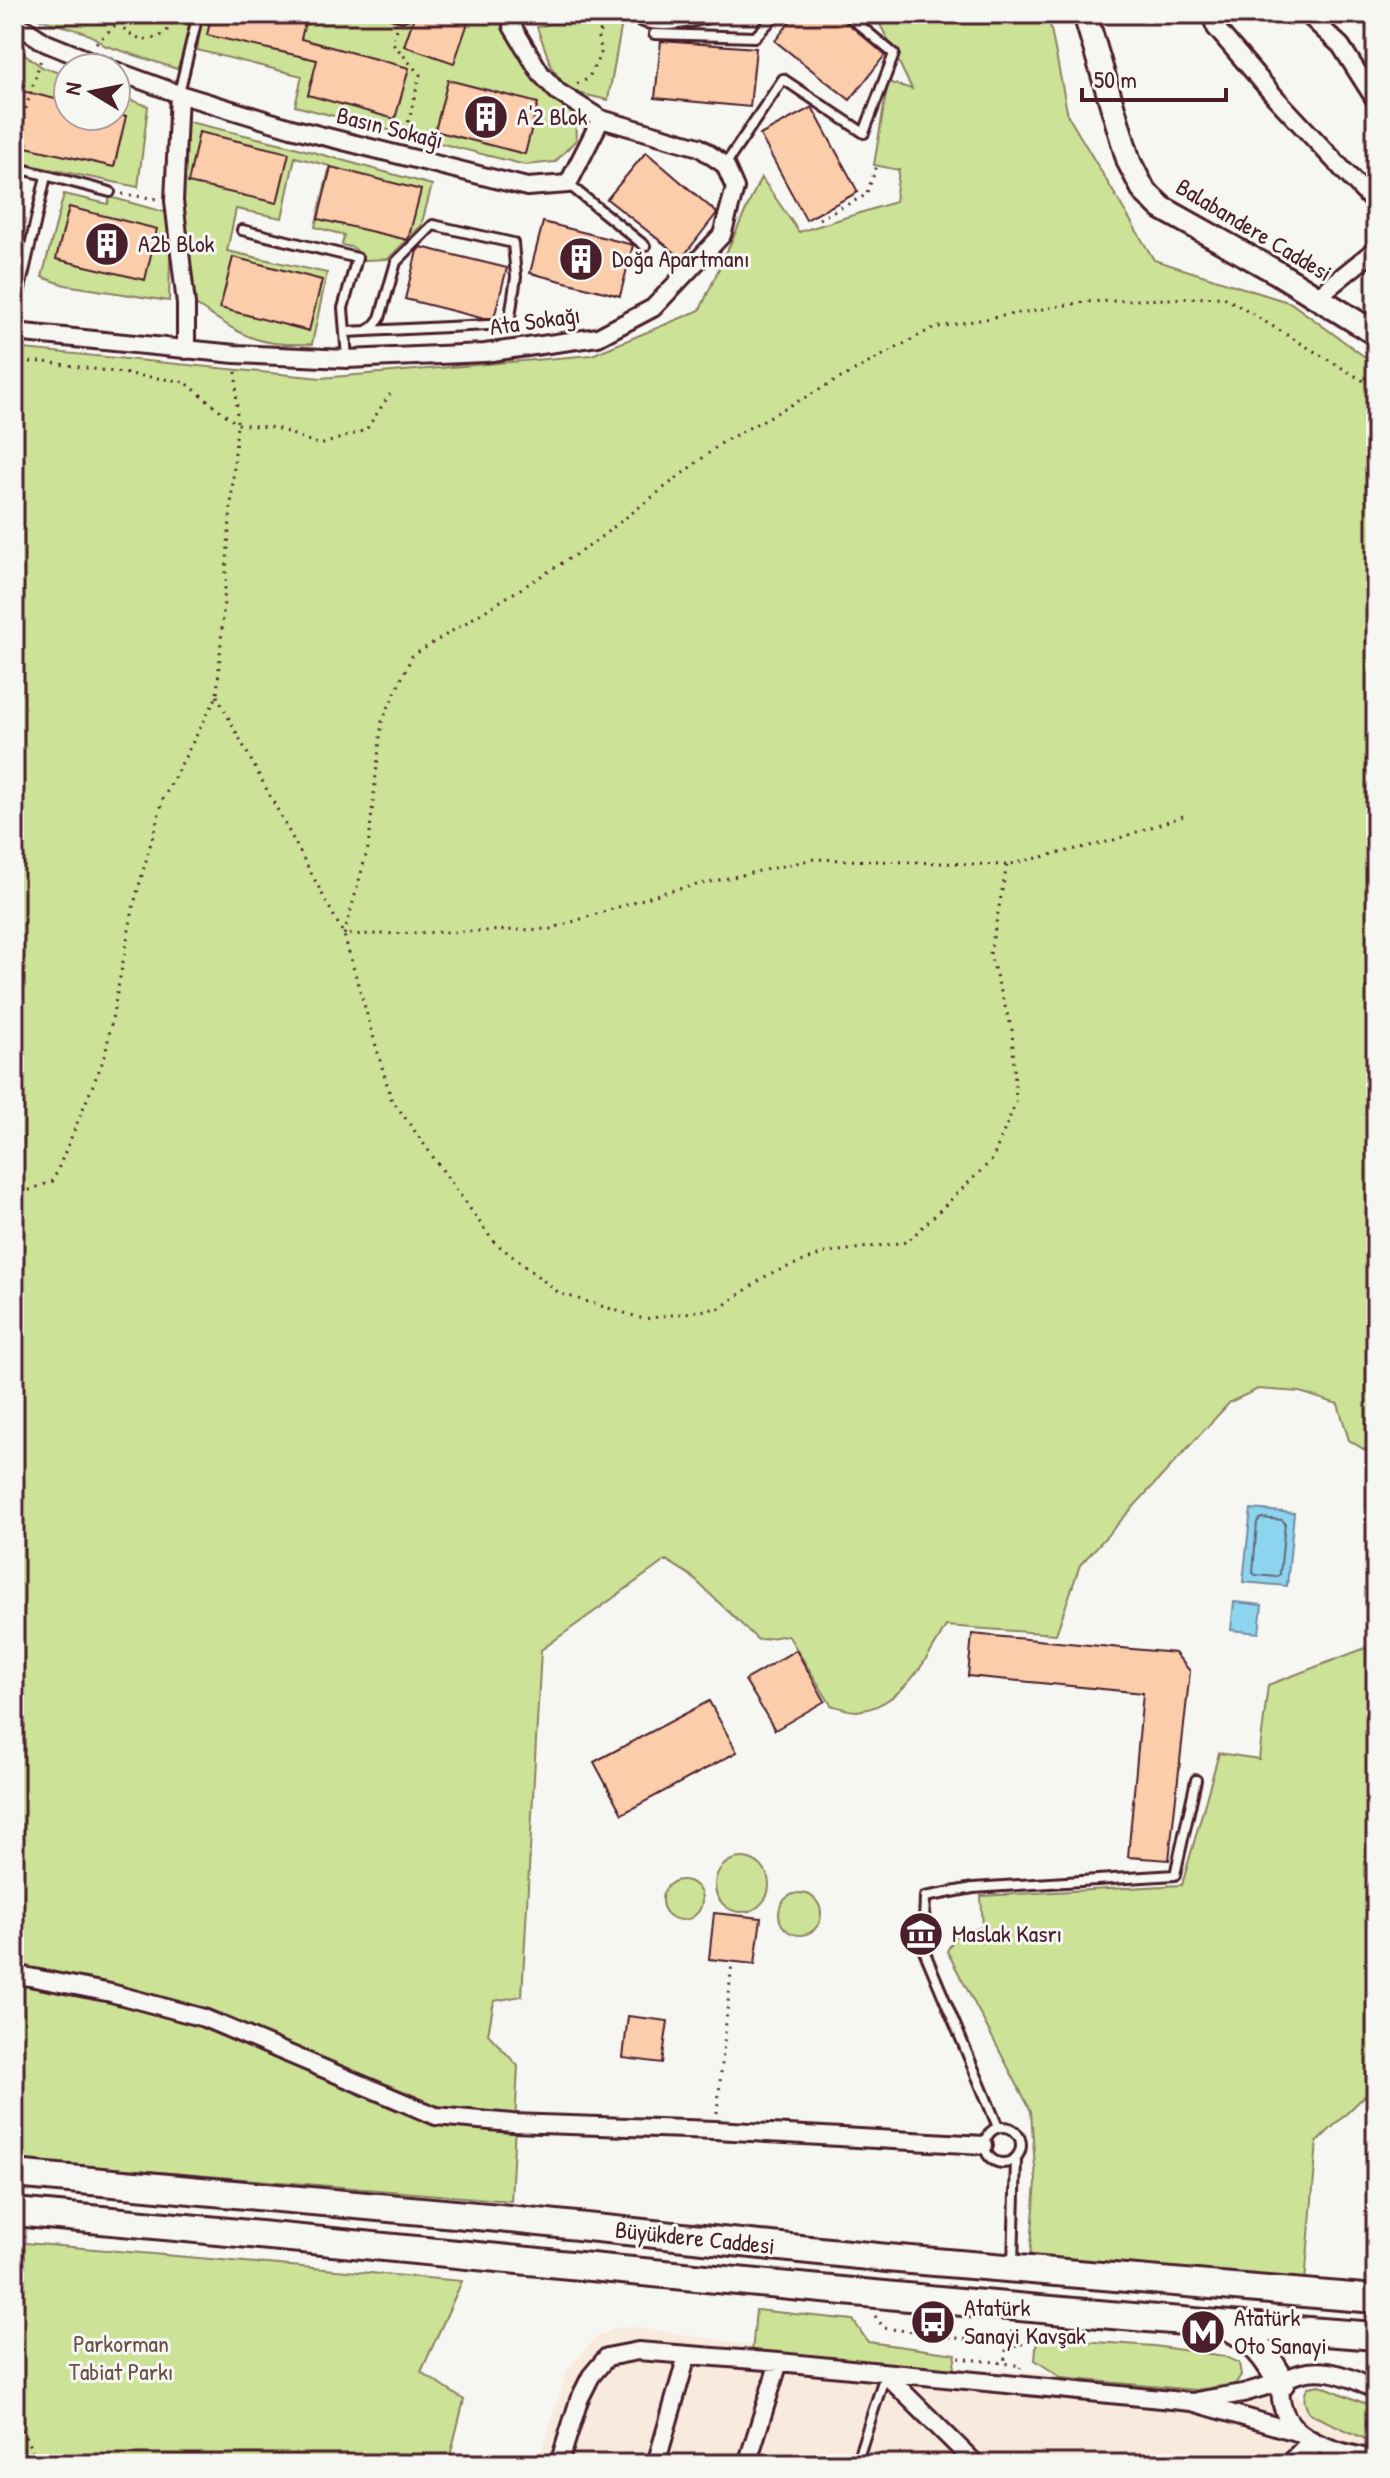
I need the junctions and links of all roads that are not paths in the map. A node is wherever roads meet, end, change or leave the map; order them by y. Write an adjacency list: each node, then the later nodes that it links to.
1 (198, 14): 14 (lane)
2 (512, 14): 16 (street)
3 (635, 14): 4 (street)
4 (708, 14)
5 (777, 14): 11 (lane)
6 (846, 14): 17 (lane)
7 (1085, 14): 26 (main road, Balabandere Caddesi)
8 (1210, 14): 22 (street)
9 (1307, 14): 15 (street)
10 (14, 22): 12 (street)
11 (654, 34)
12 (68, 52)
13 (132, 77): 14 (street, Basın Sokağı)
14 (179, 94): 20 (street, Basın Sokağı); 33 (street)
15 (1376, 101)
16 (601, 119): 17 (street); 20 (street)
17 (725, 165): 34 (street, Ata Sokağı)
18 (14, 167): 19 (lane)
19 (46, 176): 21 (lane); 27 (lane)
20 (568, 184): 24 (lane)
21 (110, 192)
22 (1376, 205)
23 (242, 230): 31 (lane)
24 (645, 246)
25 (1376, 249): 26 (street)
26 (1317, 297): 32 (main road, Balabandere Caddesi)
27 (16, 302): 28 (lane)
28 (14, 315)
29 (366, 331): 29 (lane); 31 (lane)
30 (14, 332): 33 (street, Ata Sokağı)
31 (346, 332): 34 (lane)
32 (1376, 334)
33 (186, 350): 34 (street, Ata Sokağı)
34 (347, 359)
35 (1196, 1780): 37 (lane)
36 (14, 1974): 38 (street)
37 (998, 2127): 38 (lane); 39 (lane)
38 (984, 2145): 39 (lane)
39 (1016, 2159): 44 (lane)
40 (14, 2174): 42 (main road, Büyükdere Caddesi)
41 (14, 2212): 43 (main road, Büyükdere Caddesi)
42 (759, 2245): 43 (main road); 44 (main road, Büyükdere Caddesi)
43 (592, 2266): 46 (main road, Büyükdere Caddesi)
44 (1013, 2269): 45 (main road, Büyükdere Caddesi)
45 (1376, 2299)
46 (1227, 2325): 47 (main road, Büyükdere Caddesi); 51 (main road)
47 (1376, 2336)
48 (687, 2356): 49 (street); 57 (street); 58 (street)
49 (779, 2362): 50 (street); 59 (street)
50 (885, 2374): 53 (street); 60 (lane); 61 (street)
51 (1281, 2382): 52 (street); 53 (street); 54 (street)
52 (1376, 2391)
53 (1192, 2402): 54 (street)
54 (1296, 2432): 55 (street)
55 (1312, 2440): 56 (street); 62 (street); 63 (lane)
56 (1376, 2460)
57 (559, 2464)
58 (656, 2464)
59 (747, 2464)
60 (856, 2464)
61 (976, 2464)
62 (1288, 2464)
63 (1317, 2464)

